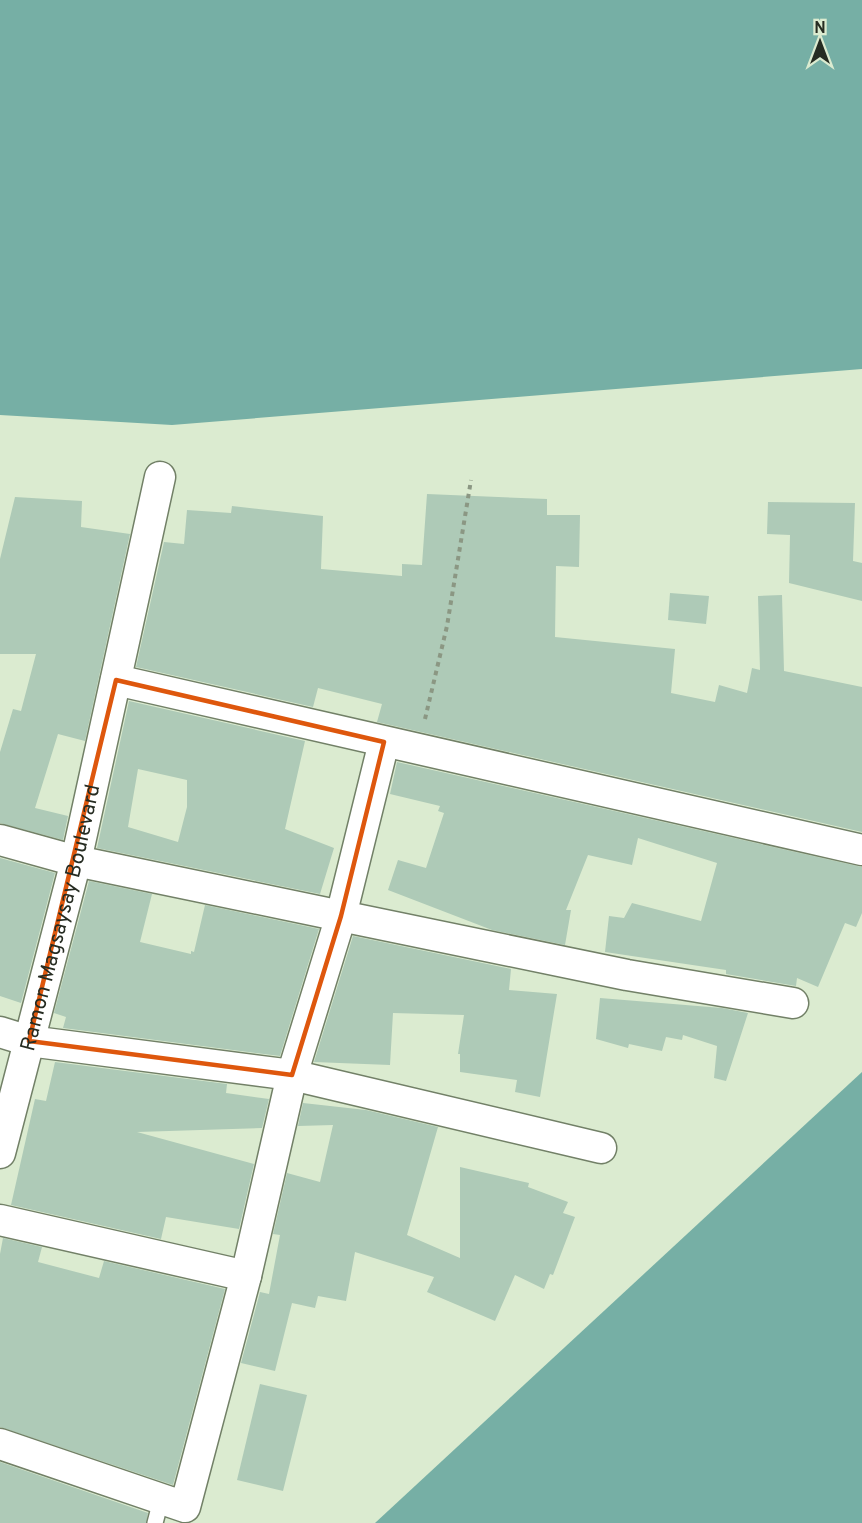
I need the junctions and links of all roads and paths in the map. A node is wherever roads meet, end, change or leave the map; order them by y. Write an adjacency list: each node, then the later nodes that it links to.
1 (160, 477): 3 (street, Ramon Magsaysay Boulevard)
2 (471, 480): 5 (path)
3 (116, 680): 4 (street); 8 (street, Ramon Magsaysay Boulevard)
4 (384, 742): 5 (street); 9 (street)
5 (418, 749): 7 (street)
6 (0, 840): 8 (street)
7 (862, 850)
8 (76, 861): 9 (street); 12 (street, Ramon Magsaysay Boulevard)
9 (341, 916): 10 (street); 13 (street)
10 (793, 1003)
11 (0, 1032): 12 (street)
12 (29, 1041): 13 (street); 15 (street, Ramon Magsaysay Boulevard)
13 (292, 1075): 14 (street); 17 (street)
14 (601, 1148)
15 (0, 1153)
16 (0, 1220): 17 (street)
17 (246, 1276): 19 (street)
18 (0, 1444): 19 (street)
19 (158, 1512)

